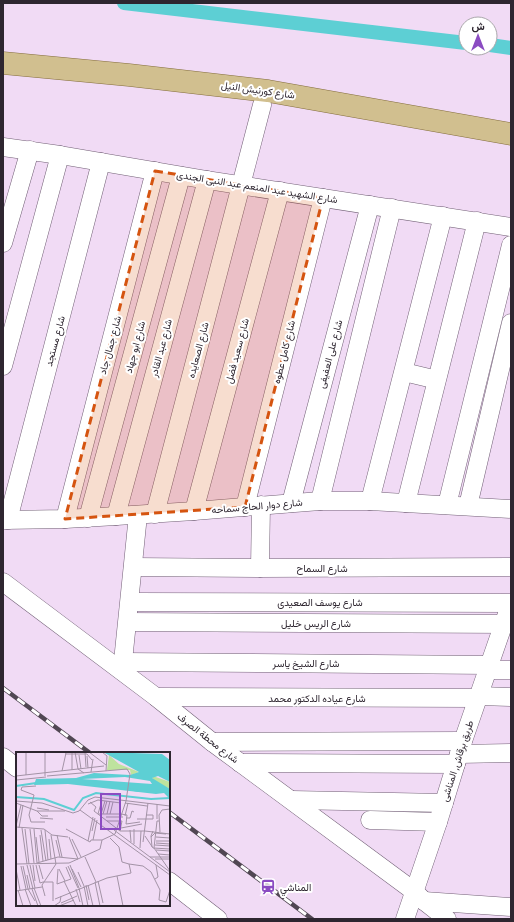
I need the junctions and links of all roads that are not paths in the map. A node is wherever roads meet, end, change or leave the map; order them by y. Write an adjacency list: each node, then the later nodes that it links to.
1 (3, 63): 3 (main road, شارع كورنيش النيل)
2 (3, 78): 4 (main road, شارع كورنيش النيل)
3 (288, 101): 4 (main road, شارع كورنيش النيل); 6 (main road, شارع كورنيش النيل)
4 (262, 104): 15 (street, شارع الصعايده)
5 (511, 134): 6 (main road, شارع كورنيش النيل)
6 (480, 136): 8 (main road, شارع كورنيش النيل)
7 (3, 147): 9 (street, شارع الشهيد عبد المنعم عبد النبى الجندى)
8 (511, 148)
9 (30, 150): 10 (street, شارع الشهيد عبد المنعم عبد النبى الجندى); 23 (street)
10 (60, 154): 11 (street, شارع الشهيد عبد المنعم عبد النبى الجندى); 26 (street)
11 (101, 162): 12 (street, شارع الشهيد عبد المنعم عبد النبى الجندى); 42 (street, شارع مستجد)
12 (156, 172): 13 (street, شارع الشهيد عبد المنعم عبد النبى الجندى); 41 (street, شارع جمال جاد)
13 (181, 176): 14 (street, شارع الشهيد عبد المنعم عبد النبى الجندى); 40 (street, شارع ابو جهاد)
14 (207, 180): 15 (street, شارع الشهيد عبد المنعم عبد النبى الجندى); 39 (street, شارع عبد القادر)
15 (241, 185): 16 (street, شارع الشهيد عبد المنعم عبد النبى الجندى); 38 (street, شارع الصعايده)
16 (280, 191): 17 (street, شارع الشهيد عبد المنعم عبد النبى الجندى); 37 (street, شارع سعيد فضل)
17 (323, 198): 18 (street, شارع الشهيد عبد المنعم عبد النبى الجندى); 34 (street, شارع كامل عطوه)
18 (370, 205): 19 (street, شارع الشهيد عبد المنعم عبد النبى الجندى); 31 (street, شارع على العفيفى)
19 (392, 208): 20 (street, شارع الشهيد عبد المنعم عبد النبى الجندى); 29 (street)
20 (443, 216): 21 (street, شارع الشهيد عبد المنعم عبد النبى الجندى); 27 (street)
21 (477, 222): 22 (street, شارع الشهيد عبد المنعم عبد النبى الجندى); 32 (street)
22 (511, 227)
23 (3, 243)
24 (511, 245): 33 (street)
25 (511, 323): 35 (street)
26 (3, 366)
27 (404, 372): 28 (street); 30 (street)
28 (429, 378)
29 (320, 501): 30 (street, شارع دوار الحاج سماحه); 31 (street, شارع دوار الحاج سماحه)
30 (370, 501): 32 (street, شارع دوار الحاج سماحه)
31 (291, 503): 34 (street, شارع دوار الحاج سماحه)
32 (406, 503): 33 (street, شارع دوار الحاج سماحه)
33 (447, 505): 35 (street, شارع دوار الحاج سماحه)
34 (253, 506): 37 (street, شارع دوار الحاج سماحه); 45 (street, شارع كامل عطوه)
35 (468, 506): 36 (street, شارع دوار الحاج سماحه)
36 (511, 508)
37 (194, 512): 38 (street, شارع دوار الحاج سماحه)
38 (147, 514): 39 (street, شارع دوار الحاج سماحه); 43 (street, شارع الصعايده)
39 (116, 516): 40 (street, شارع دوار الحاج سماحه)
40 (88, 518): 41 (street, شارع دوار الحاج سماحه)
41 (65, 519): 42 (street, شارع دوار الحاج سماحه)
42 (6, 520)
43 (133, 567): 45 (street, شارع السماح); 47 (street, شارع الصعايده)
44 (511, 567): 45 (street, شارع السماح)
45 (260, 568)
46 (3, 582): 51 (street, شارع محطة الصرف)
47 (130, 602): 48 (street, شارع يوسف الصعيدى); 49 (street, شارع الصعايده)
48 (511, 603): 50 (street, طريق برقاش, المناشى)
49 (128, 622): 50 (street, شارع الريس خليل); 51 (street, شارع الصعايده)
50 (507, 624): 52 (street, طريق برقاش, المناشى)
51 (123, 667): 52 (street, شارع الشيخ ياسر); 54 (street, شارع محطة الصرف)
52 (489, 668): 53 (street, شارع الشيخ ياسر); 55 (street, طريق برقاش, المناشى)
53 (511, 670)
54 (156, 697): 55 (street, شارع عياده الدكتور محمد); 57 (street, شارع محطة الصرف)
55 (478, 697): 56 (street, شارع عياده الدكتور محمد); 58 (street, طريق برقاش, المناشى)
56 (511, 697)
57 (212, 742): 58 (street); 61 (street, شارع محطة الصرف)
58 (459, 753): 59 (street); 61 (street); 64 (street, طريق برقاش, المناشى)
59 (511, 753)
60 (3, 757): 62 (street)
61 (240, 763): 63 (street, شارع محطة الصرف)
62 (16, 767)
63 (292, 800): 64 (street); 68 (street, شارع محطة الصرف)
64 (444, 803): 66 (street, طريق برقاش, المناشى)
65 (370, 820): 66 (street)
66 (438, 822): 68 (street, طريق برقاش, المناشى)
67 (170, 882): 70 (street)
68 (420, 896): 69 (street); 71 (street, طريق برقاش, المناشى); 72 (street, شارع محطة الصرف)
69 (511, 907)
70 (218, 919)
71 (405, 919)
72 (447, 919)

